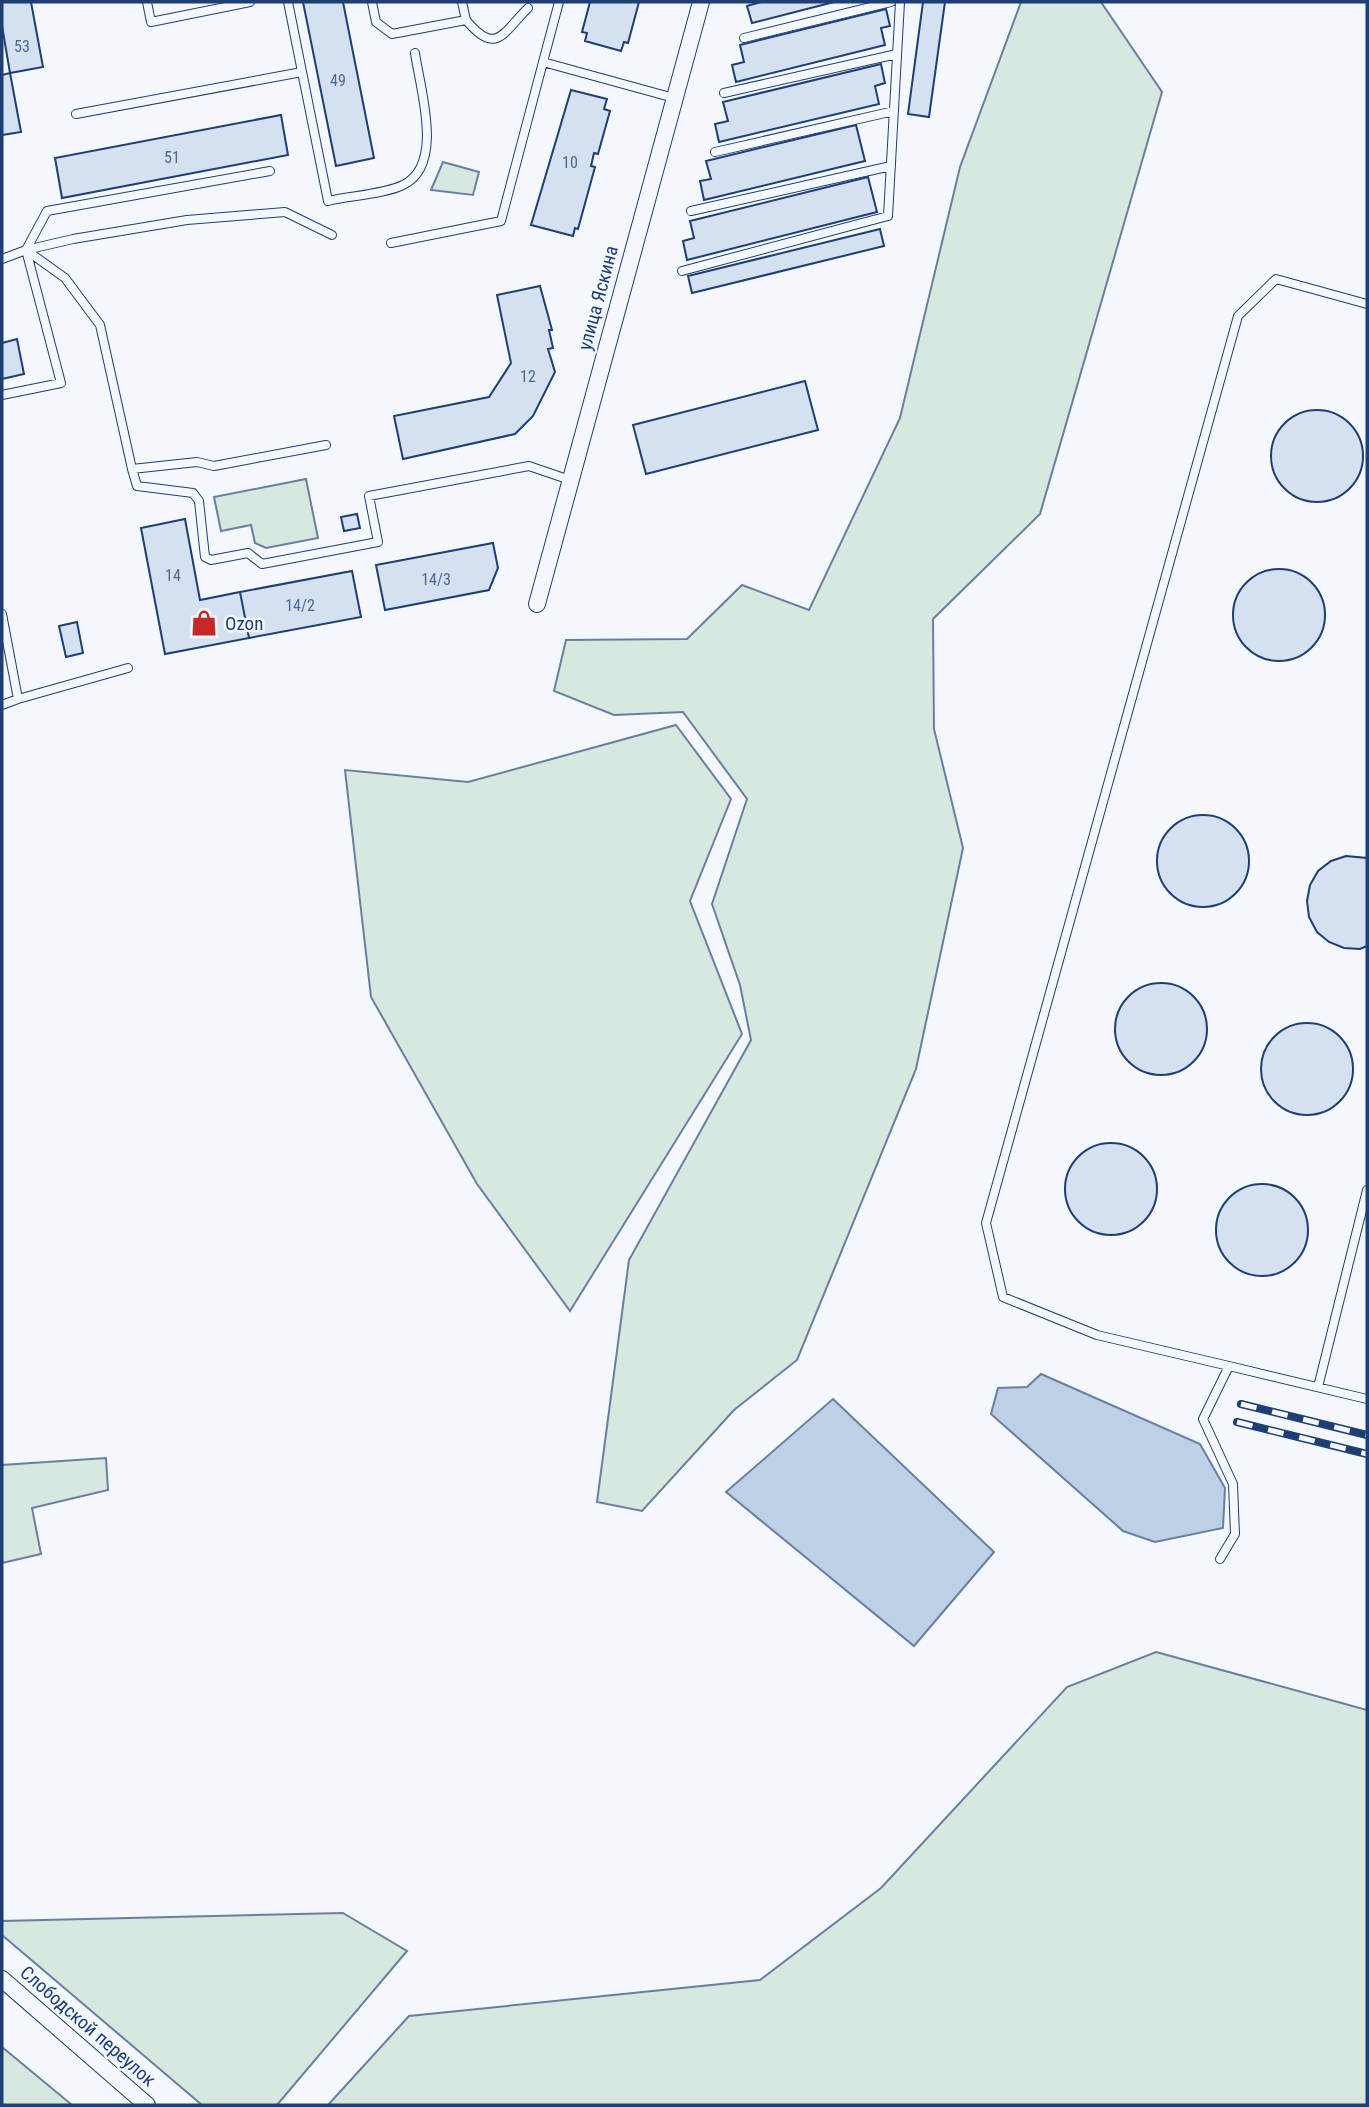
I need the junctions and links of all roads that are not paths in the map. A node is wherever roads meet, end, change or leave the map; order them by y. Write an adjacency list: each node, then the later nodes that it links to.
1 (147, 2): 2 (lane)
2 (250, 2)
3 (288, 2): 16 (lane)
4 (372, 2): 11 (lane)
5 (462, 2): 11 (lane)
6 (559, 2): 15 (lane)
7 (701, 2): 18 (street, улица Яскина)
8 (891, 2): 12 (lane)
9 (900, 2): 14 (lane)
10 (528, 8): 11 (lane)
11 (466, 20)
12 (744, 38)
13 (415, 53): 16 (lane)
14 (897, 54): 17 (lane); 19 (lane)
15 (543, 62): 18 (lane); 26 (lane)
16 (302, 72): 20 (lane)
17 (724, 93)
18 (674, 98): 34 (street, улица Яскина)
19 (894, 111): 21 (lane); 22 (lane)
20 (76, 114)
21 (715, 152)
22 (891, 166): 24 (lane); 29 (lane)
23 (270, 171): 27 (lane)
24 (691, 211)
25 (332, 235): 27 (lane)
26 (391, 243)
27 (26, 250): 28 (lane); 31 (lane); 33 (lane)
28 (2, 260)
29 (682, 271)
30 (1367, 304): 41 (lane)
31 (2, 395)
32 (326, 445): 33 (lane)
33 (132, 469): 34 (lane)
34 (570, 480): 35 (street, улица Яскина)
35 (537, 604)
36 (2, 614): 38 (lane)
37 (128, 668): 38 (lane)
38 (18, 699): 39 (lane)
39 (2, 705)
40 (1367, 1190): 42 (lane)
41 (1229, 1366): 42 (lane); 44 (lane)
42 (1318, 1387): 43 (lane)
43 (1367, 1399)
44 (1220, 1559)
45 (2, 1979): 46 (street, Слободской переулок)
46 (147, 2105)

